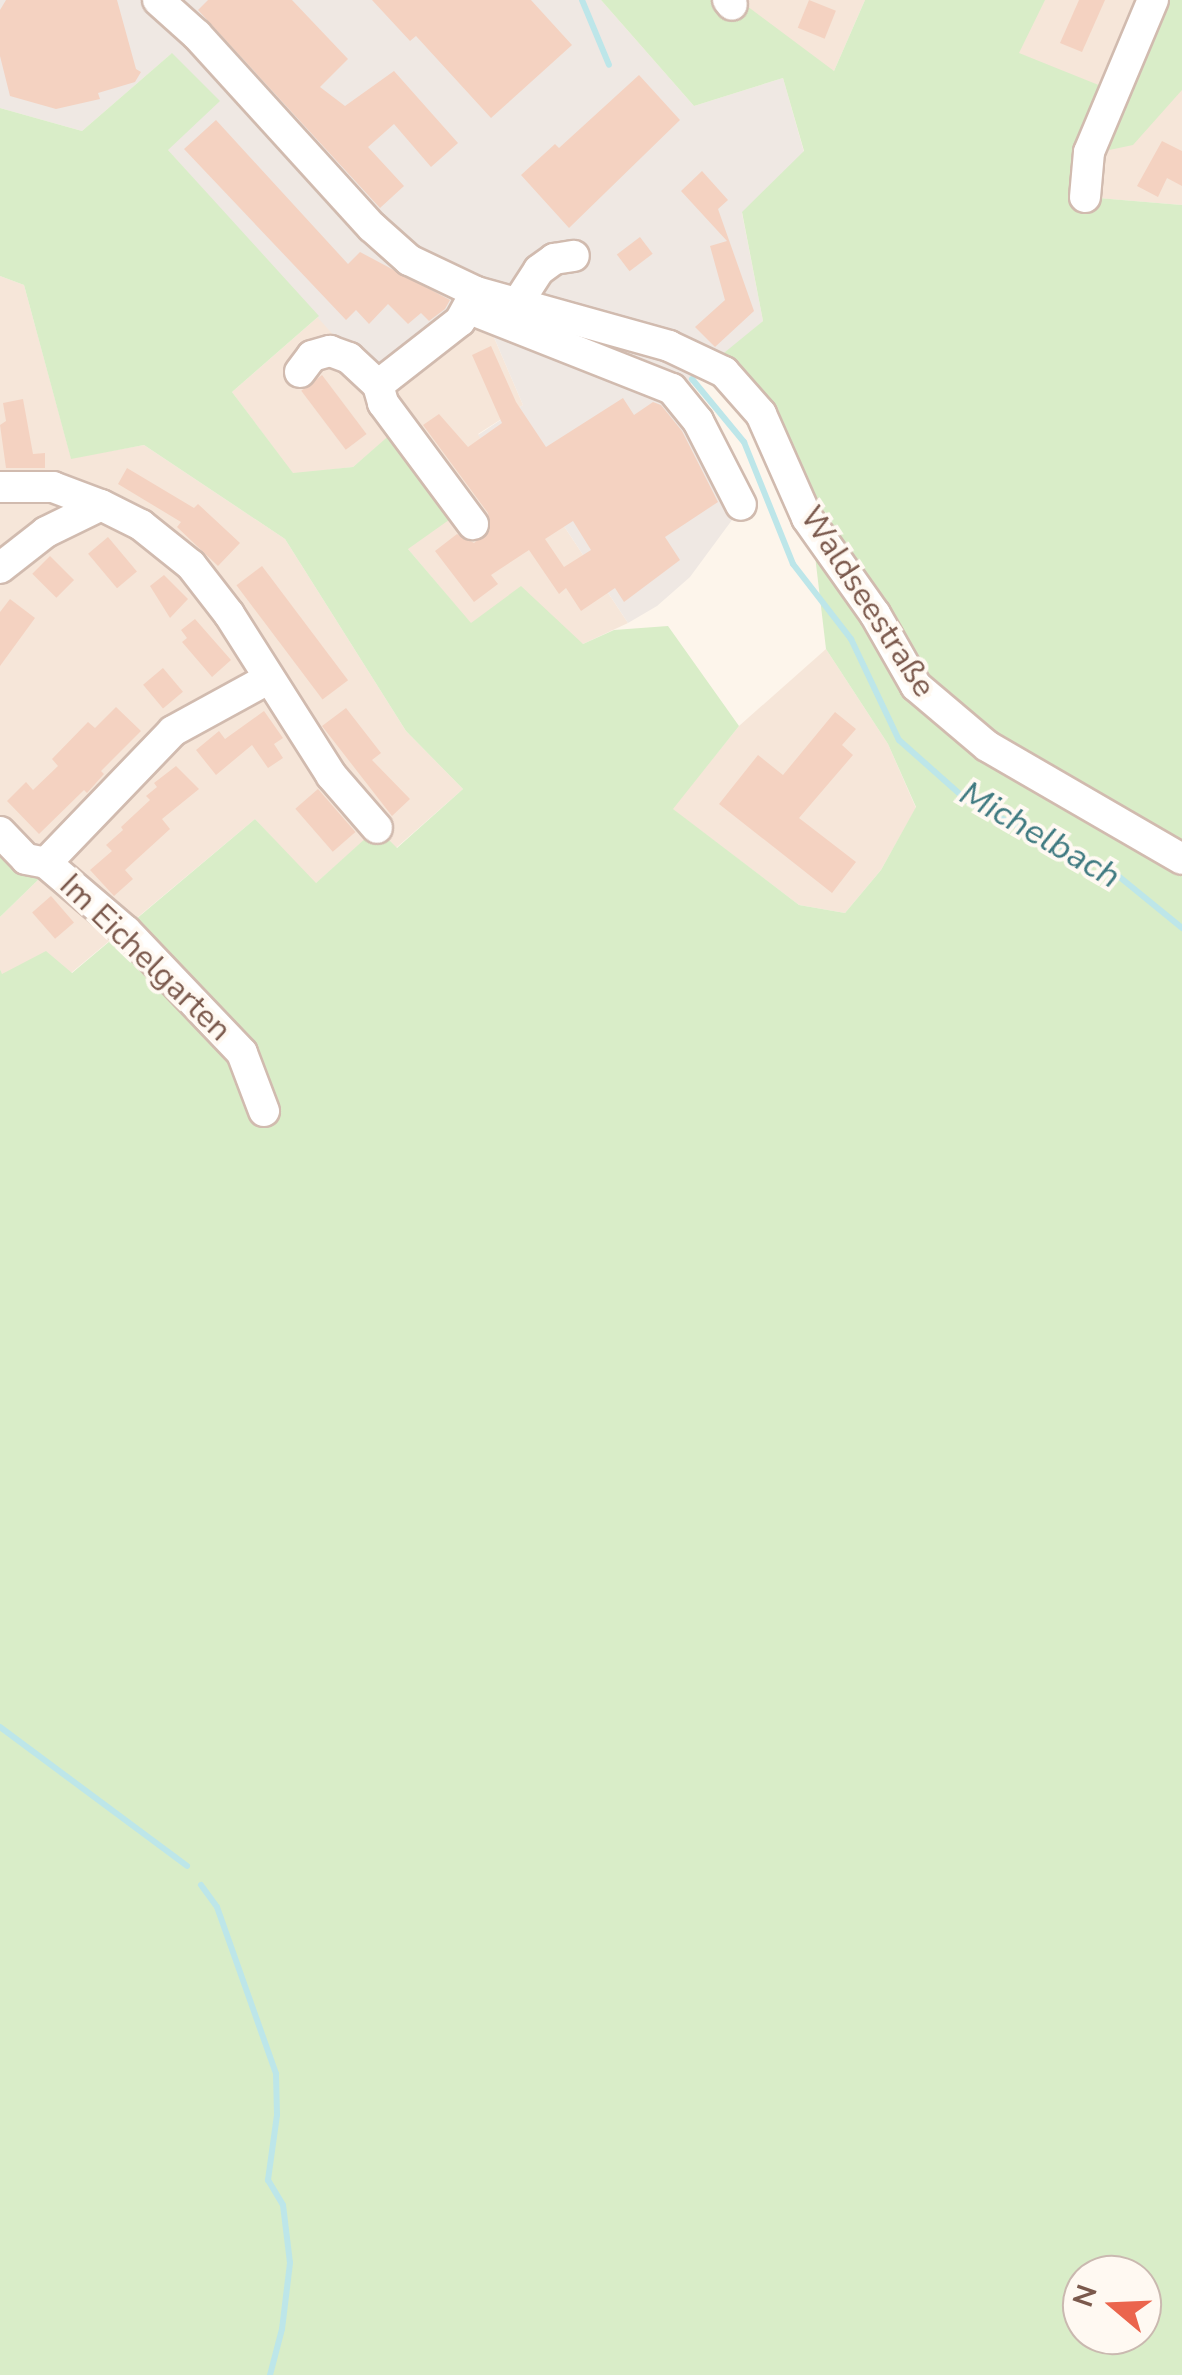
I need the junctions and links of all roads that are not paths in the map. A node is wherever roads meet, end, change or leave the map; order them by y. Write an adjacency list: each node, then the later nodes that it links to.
1 (158, 0): 5 (street, Waldseestraße)
2 (1153, 0): 3 (street)
3 (1085, 197)
4 (574, 256): 6 (street)
5 (473, 301): 6 (street, Waldseestraße); 8 (street); 10 (street)
6 (517, 304): 17 (street, Waldseestraße)
7 (300, 372): 8 (street)
8 (378, 385): 12 (street)
9 (0, 487): 11 (street)
10 (741, 504)
11 (101, 506): 13 (street); 14 (street)
12 (473, 524)
13 (0, 568)
14 (268, 679): 15 (street); 18 (street, Im Eichelgarten)
15 (377, 828)
16 (0, 832): 18 (street, Im Eichelgarten)
17 (1182, 859)
18 (46, 863): 19 (street, Im Eichelgarten)
19 (264, 1111)

